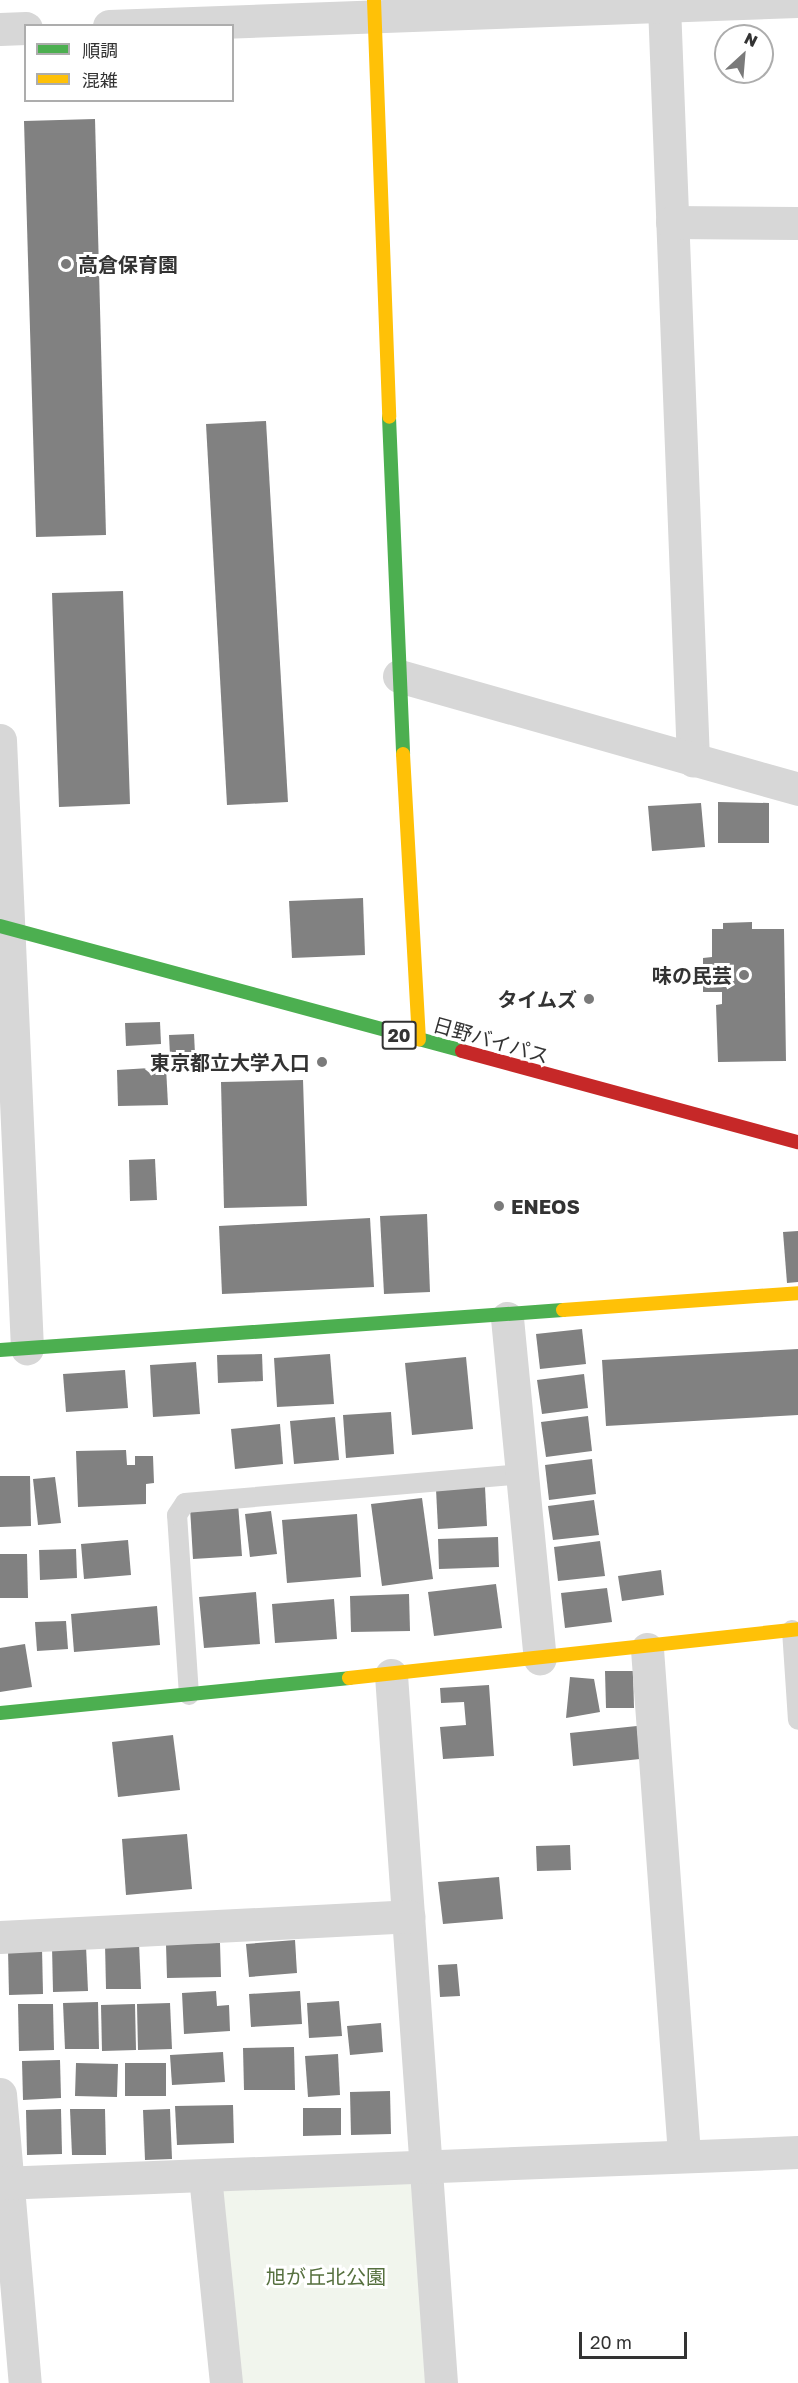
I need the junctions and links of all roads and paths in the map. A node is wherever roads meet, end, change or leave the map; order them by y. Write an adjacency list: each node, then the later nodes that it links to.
1 (798, 1): 2 (street)
2 (664, 5): 3 (street); 7 (street)
3 (375, 8): 4 (street); 9 (main road)
4 (139, 24)
5 (24, 28): 6 (street)
6 (0, 29)
7 (672, 222): 8 (street); 11 (street)
8 (798, 223)
9 (399, 676): 11 (street); 14 (main road)
10 (0, 740): 13 (street)
11 (693, 760): 12 (street)
12 (798, 789)
13 (3, 927): 14 (main road, 日野バイパス / 20); 18 (street)
14 (419, 1040): 15 (main road, 日野バイパス / 20)
15 (798, 1143)
16 (798, 1293): 17 (main road)
17 (507, 1318): 18 (main road); 19 (street)
18 (14, 1349)
19 (523, 1474): 22 (street); 24 (lane)
20 (795, 1630): 21 (main road); 26 (lane)
21 (647, 1649): 22 (main road); 31 (street)
22 (540, 1658): 23 (main road)
23 (391, 1675): 24 (main road); 27 (street)
24 (189, 1695): 25 (main road)
25 (0, 1713)
26 (798, 1720)
27 (408, 1916): 28 (street); 32 (street)
28 (0, 1937)
29 (0, 2094): 34 (street)
30 (798, 2152): 31 (street)
31 (684, 2154): 32 (street)
32 (426, 2164): 33 (street); 37 (street)
33 (204, 2176): 34 (street); 36 (street)
34 (2, 2183): 35 (street)
35 (25, 2383)
36 (226, 2383)
37 (441, 2383)

